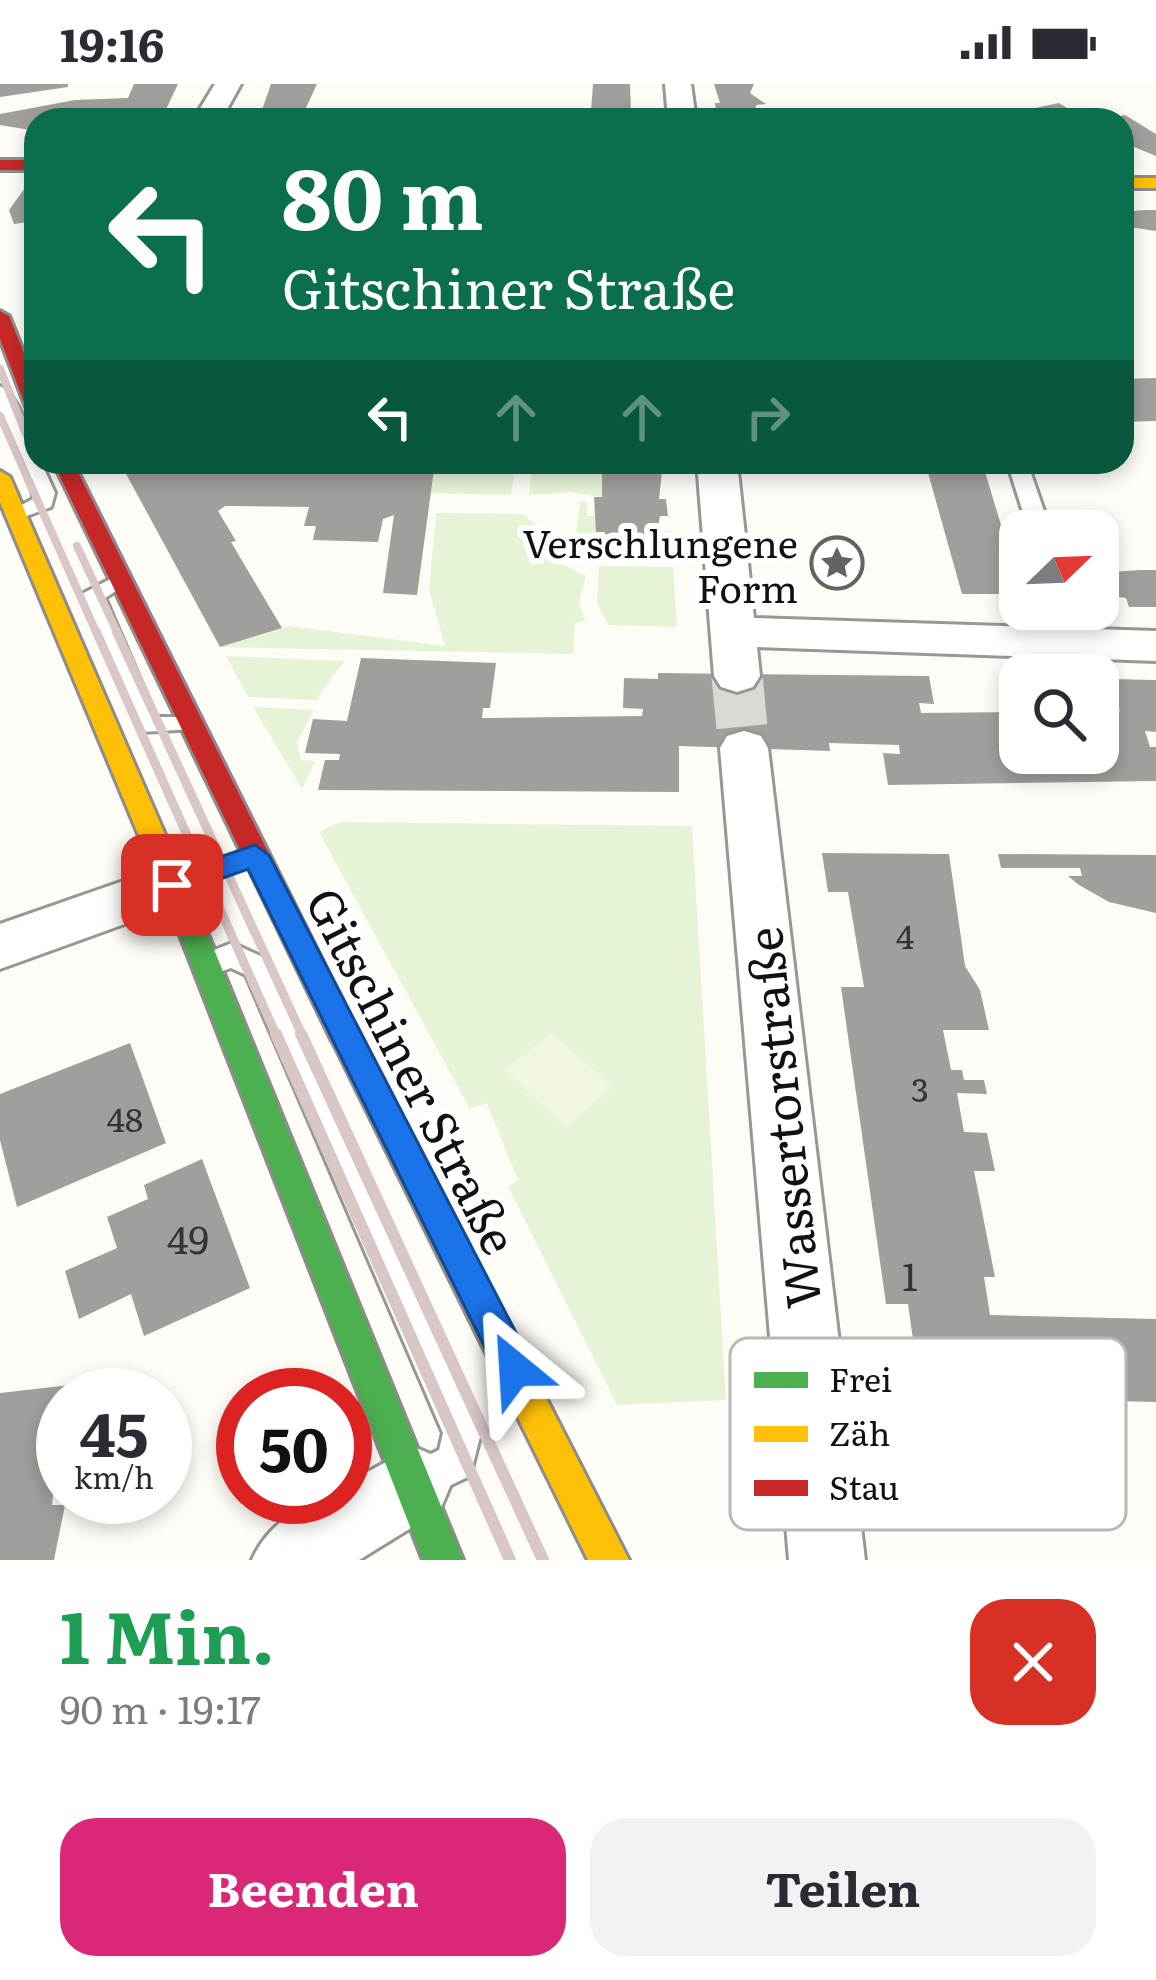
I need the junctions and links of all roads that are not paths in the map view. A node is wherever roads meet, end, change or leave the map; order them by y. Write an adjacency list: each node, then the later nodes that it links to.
1 (0, 316): 2 (main road)
2 (24, 377)
3 (0, 392): 4 (lane)
4 (24, 447)
5 (36, 474): 11 (lane)
6 (69, 474): 24 (main road, Gitschiner Straße)
7 (718, 474): 12 (street)
8 (1021, 474): 10 (lane)
9 (0, 477): 11 (main road)
10 (1033, 510)
11 (16, 514): 16 (main road)
12 (1021, 630)
13 (1086, 630): 14 (street)
14 (1156, 646)
15 (744, 748): 19 (street, Wassertorstraße)
16 (182, 881): 17 (street); 18 (main road)
17 (0, 947)
18 (205, 966): 20 (main road); 20 (lane)
19 (804, 1338)
20 (414, 1484): 22 (street); 23 (main road)
21 (824, 1530): 25 (street, Wassertorstraße)
22 (290, 1560)
23 (442, 1560)
24 (609, 1560)
25 (827, 1560)

